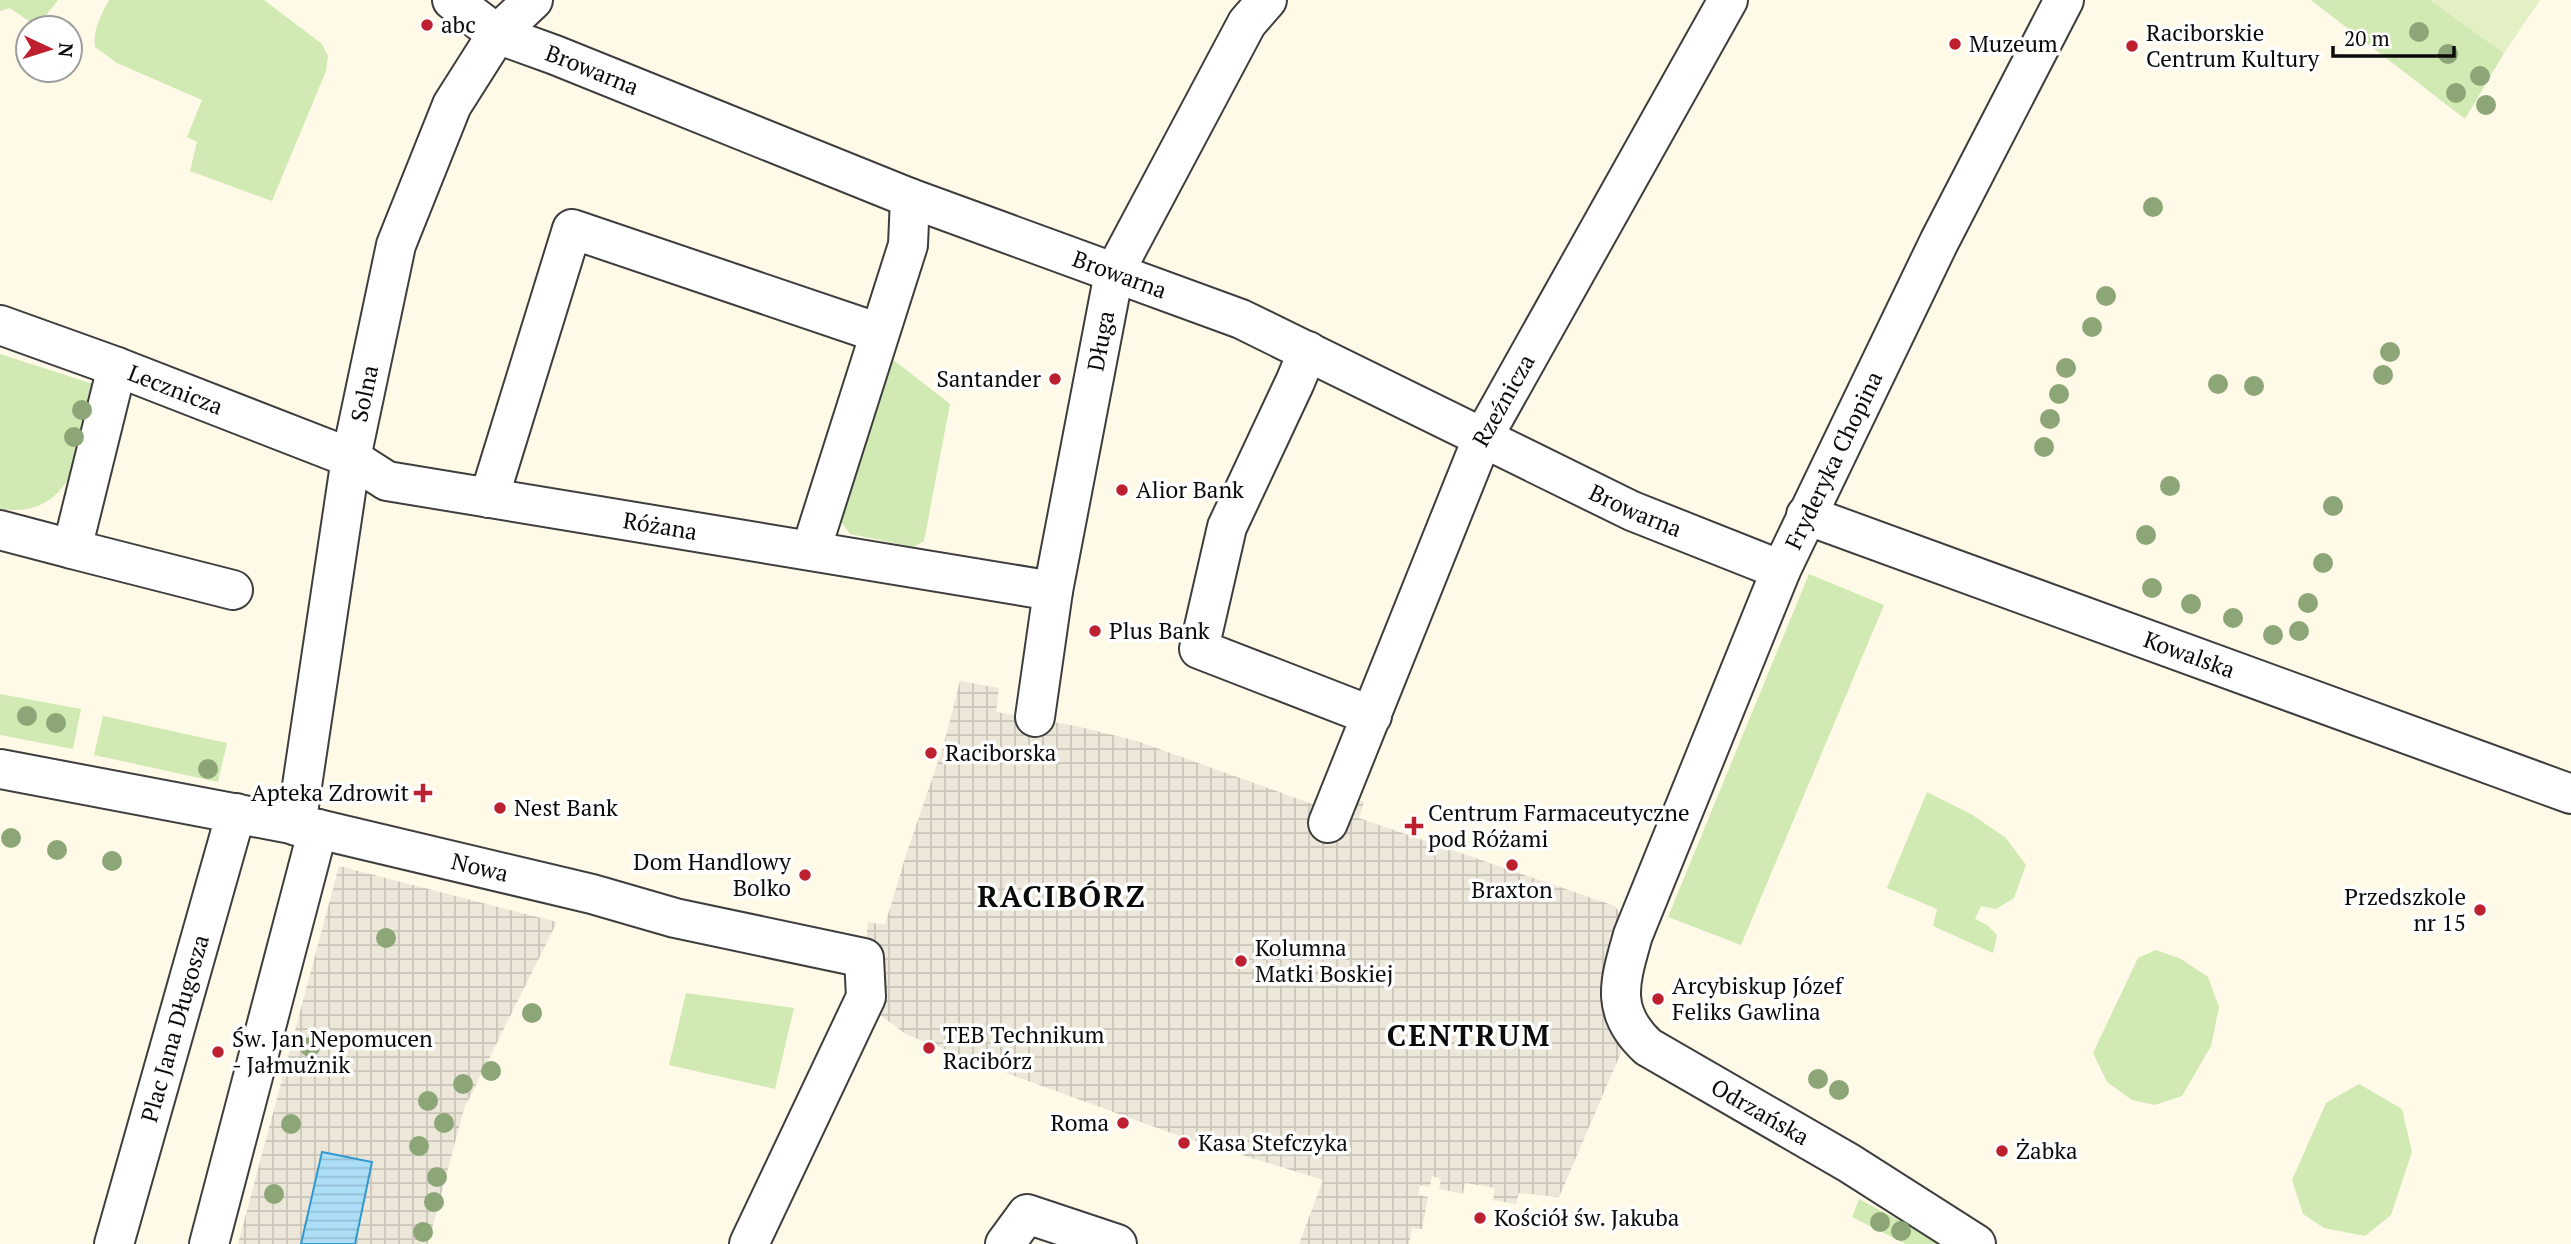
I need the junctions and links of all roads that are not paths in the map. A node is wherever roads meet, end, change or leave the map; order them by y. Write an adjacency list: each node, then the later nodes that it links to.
1 (452, 0): 6 (street, Browarna)
2 (533, 0): 6 (street, Solna)
3 (1267, 0): 8 (street, Długa)
4 (1728, 0): 13 (street, Rzeźnicza)
5 (2064, 0): 16 (street, Fryderyka Chopina)
6 (497, 34): 7 (street, Browarna); 14 (street, Solna)
7 (910, 198): 8 (street, Browarna); 10 (street)
8 (1099, 267): 11 (street, Browarna); 22 (street, Długa)
9 (0, 325): 12 (street, Lecznicza)
10 (878, 332): 15 (street); 19 (street)
11 (1308, 351): 13 (street, Browarna); 23 (street)
12 (117, 367): 14 (street, Lecznicza); 18 (street)
13 (1482, 439): 20 (street, Browarna); 23 (street, Rzeźnicza)
14 (351, 458): 15 (street, Różana); 29 (street, Solna)
15 (489, 498): 19 (street, Różana)
16 (1806, 515): 20 (street, Fryderyka Chopina); 26 (street, Kowalska)
17 (0, 530): 18 (street)
18 (72, 549): 21 (street)
19 (811, 550): 22 (street, Różana)
20 (1781, 570): 30 (street, Fryderyka Chopina)
21 (233, 590)
22 (1054, 591): 24 (street, Długa)
23 (1372, 716): 28 (street, Rzeźnicza)
24 (1035, 717)
25 (0, 769): 27 (street, Nowa)
26 (2571, 794)
27 (236, 813): 29 (street, Nowa); 31 (street, Plac Jana Długosza)
28 (1328, 823)
29 (307, 828): 32 (street); 33 (street, Nowa)
30 (1633, 935): 36 (street, Odrzańska)
31 (114, 1244)
32 (209, 1244)
33 (749, 1244)
34 (1006, 1244): 35 (street)
35 (1117, 1244)
36 (1976, 1244)

